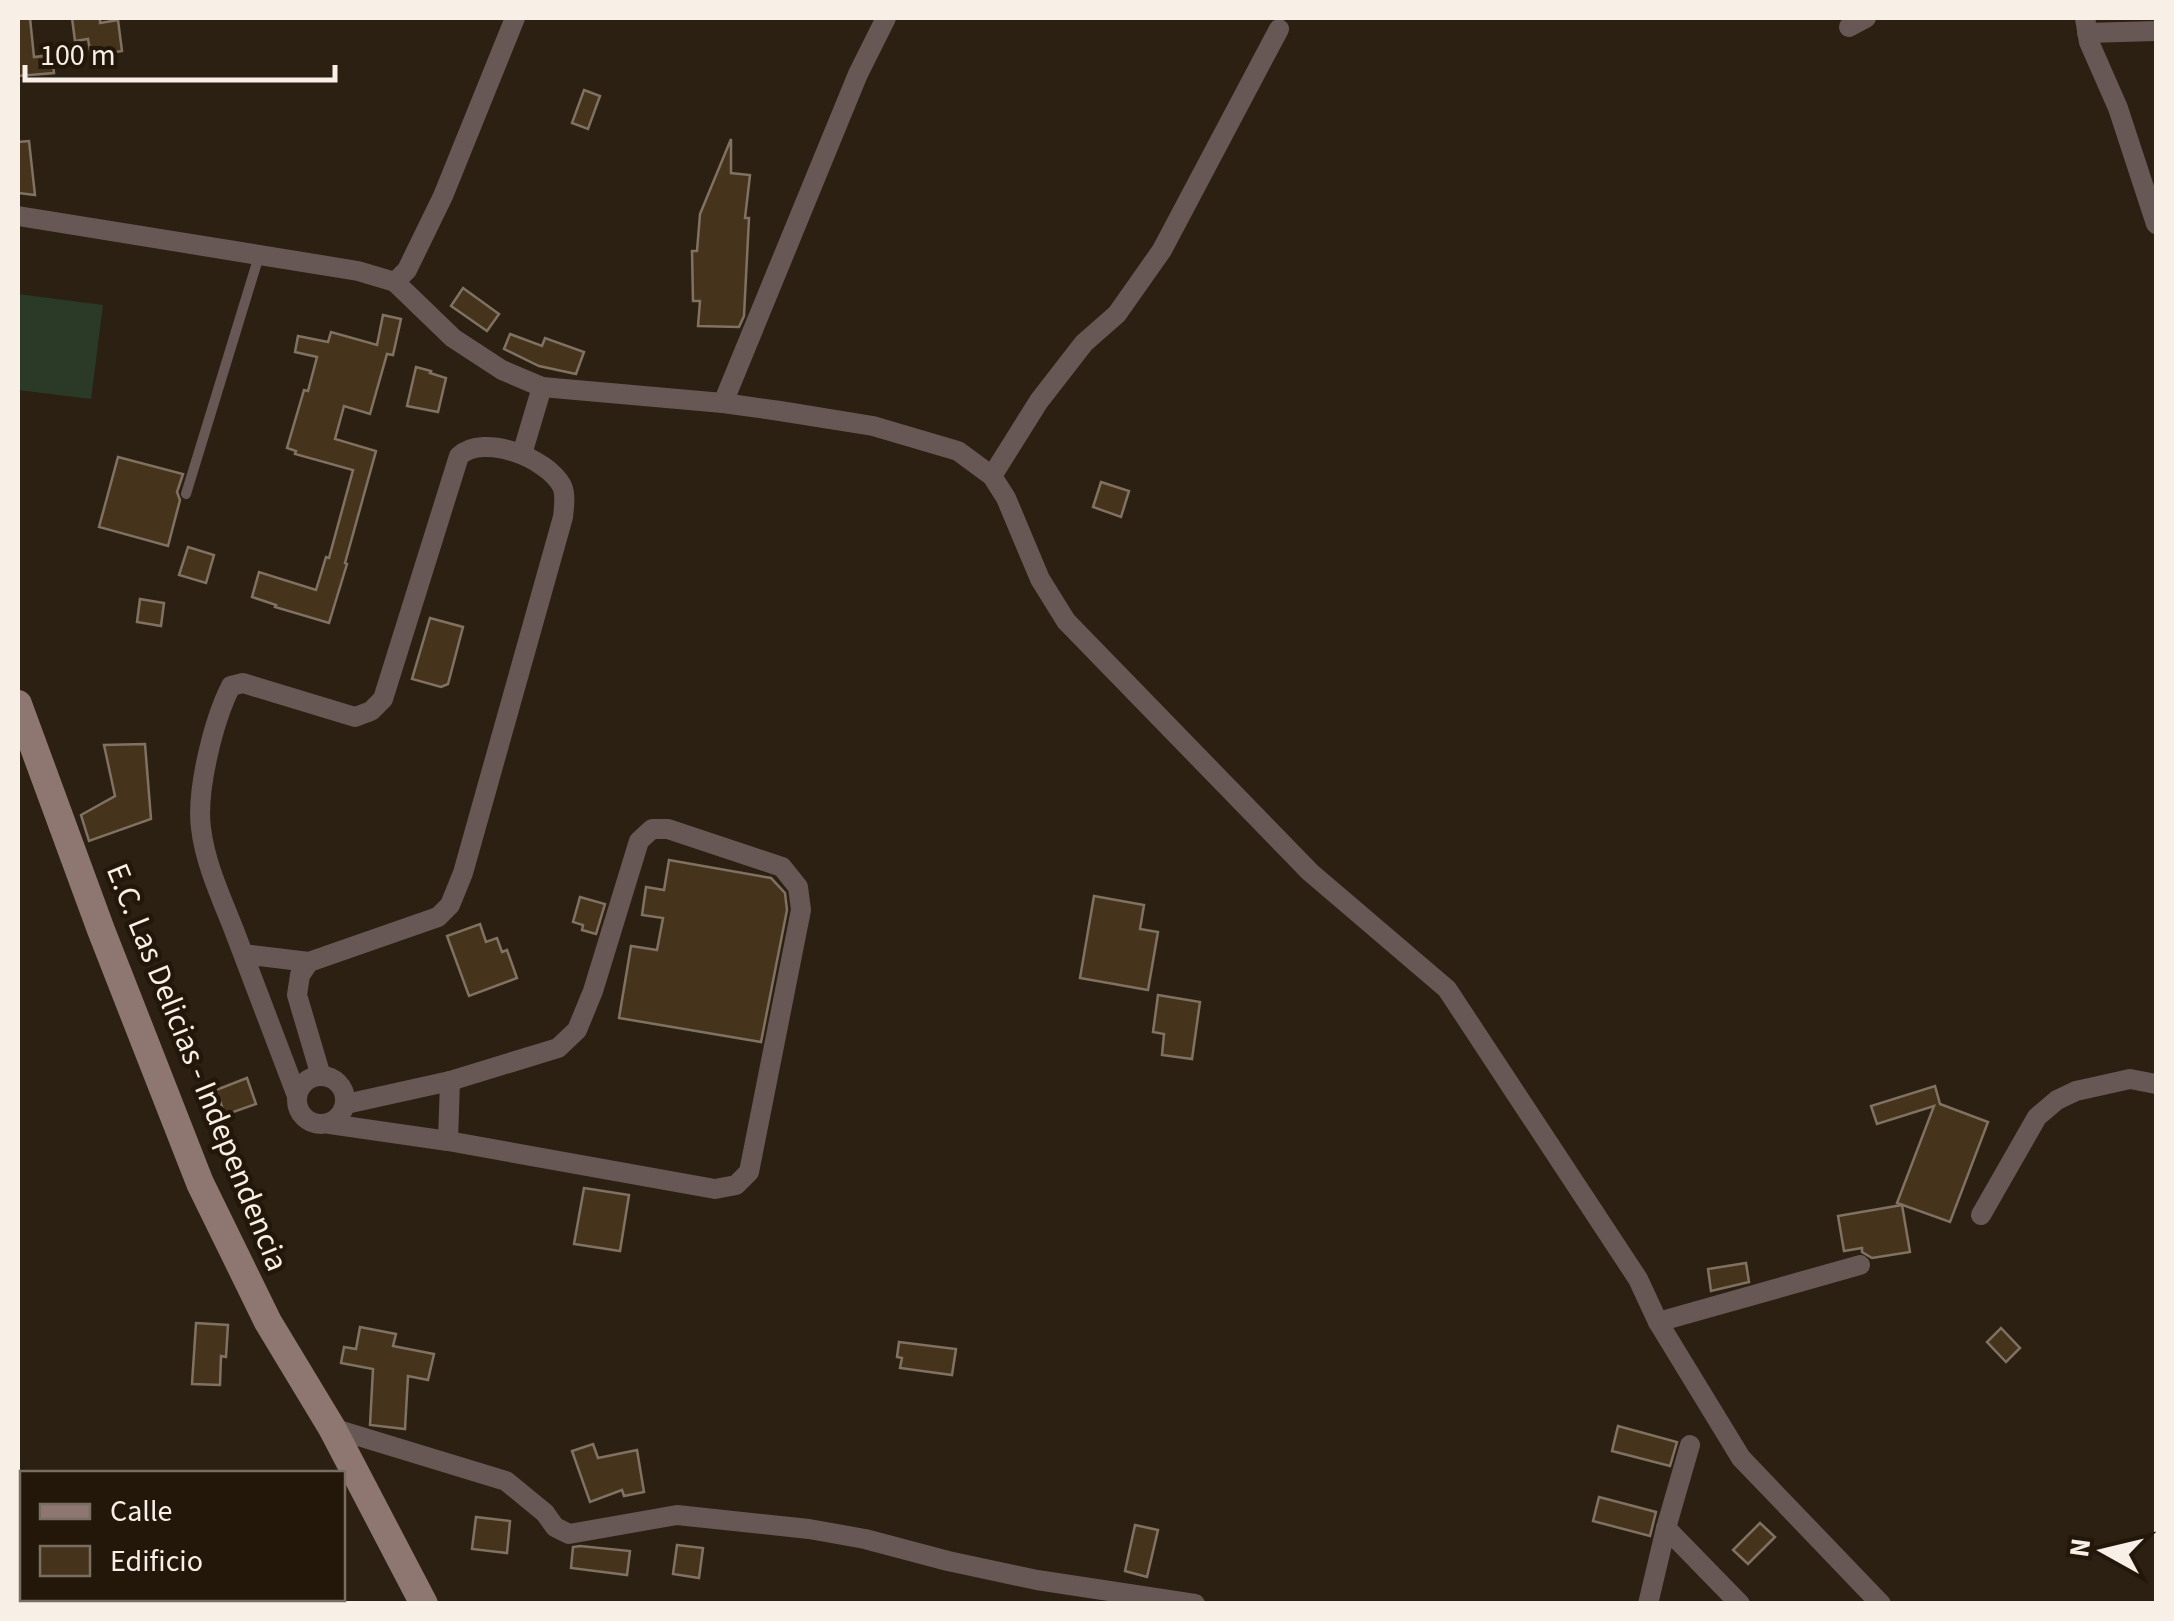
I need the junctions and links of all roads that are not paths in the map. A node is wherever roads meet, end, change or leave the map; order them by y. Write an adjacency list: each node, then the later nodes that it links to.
1 (514, 18): 9 (street)
2 (886, 18): 11 (street)
3 (2086, 25): 5 (street); 7 (street)
4 (1279, 29): 13 (street)
5 (2156, 31)
6 (18, 216): 8 (street)
7 (2156, 224)
8 (259, 256): 9 (street); 14 (lane)
9 (395, 282): 10 (street)
10 (542, 386): 11 (street); 12 (street)
11 (723, 403): 13 (street)
12 (522, 454): 16 (street); 17 (street)
13 (992, 476): 27 (street)
14 (186, 494)
15 (18, 704): 28 (street, E.C. Las Delicias - Independencia)
16 (243, 954): 17 (street); 21 (street)
17 (309, 962): 18 (street)
18 (321, 1076): 21 (street); 22 (street)
19 (450, 1081): 22 (street); 24 (street); 24 (street)
20 (2156, 1084): 25 (street)
21 (297, 1096): 23 (street)
22 (346, 1104): 23 (street)
23 (330, 1124): 24 (street)
24 (448, 1141)
25 (1980, 1216)
26 (1860, 1265): 27 (street)
27 (1658, 1322): 35 (street)
28 (332, 1428): 31 (street, E.C. Las Delicias - Independencia); 32 (street)
29 (1690, 1445): 30 (street)
30 (1666, 1528): 33 (street); 34 (street)
31 (424, 1604)
32 (1195, 1604)
33 (1648, 1604)
34 (1740, 1604)
35 (1880, 1604)

